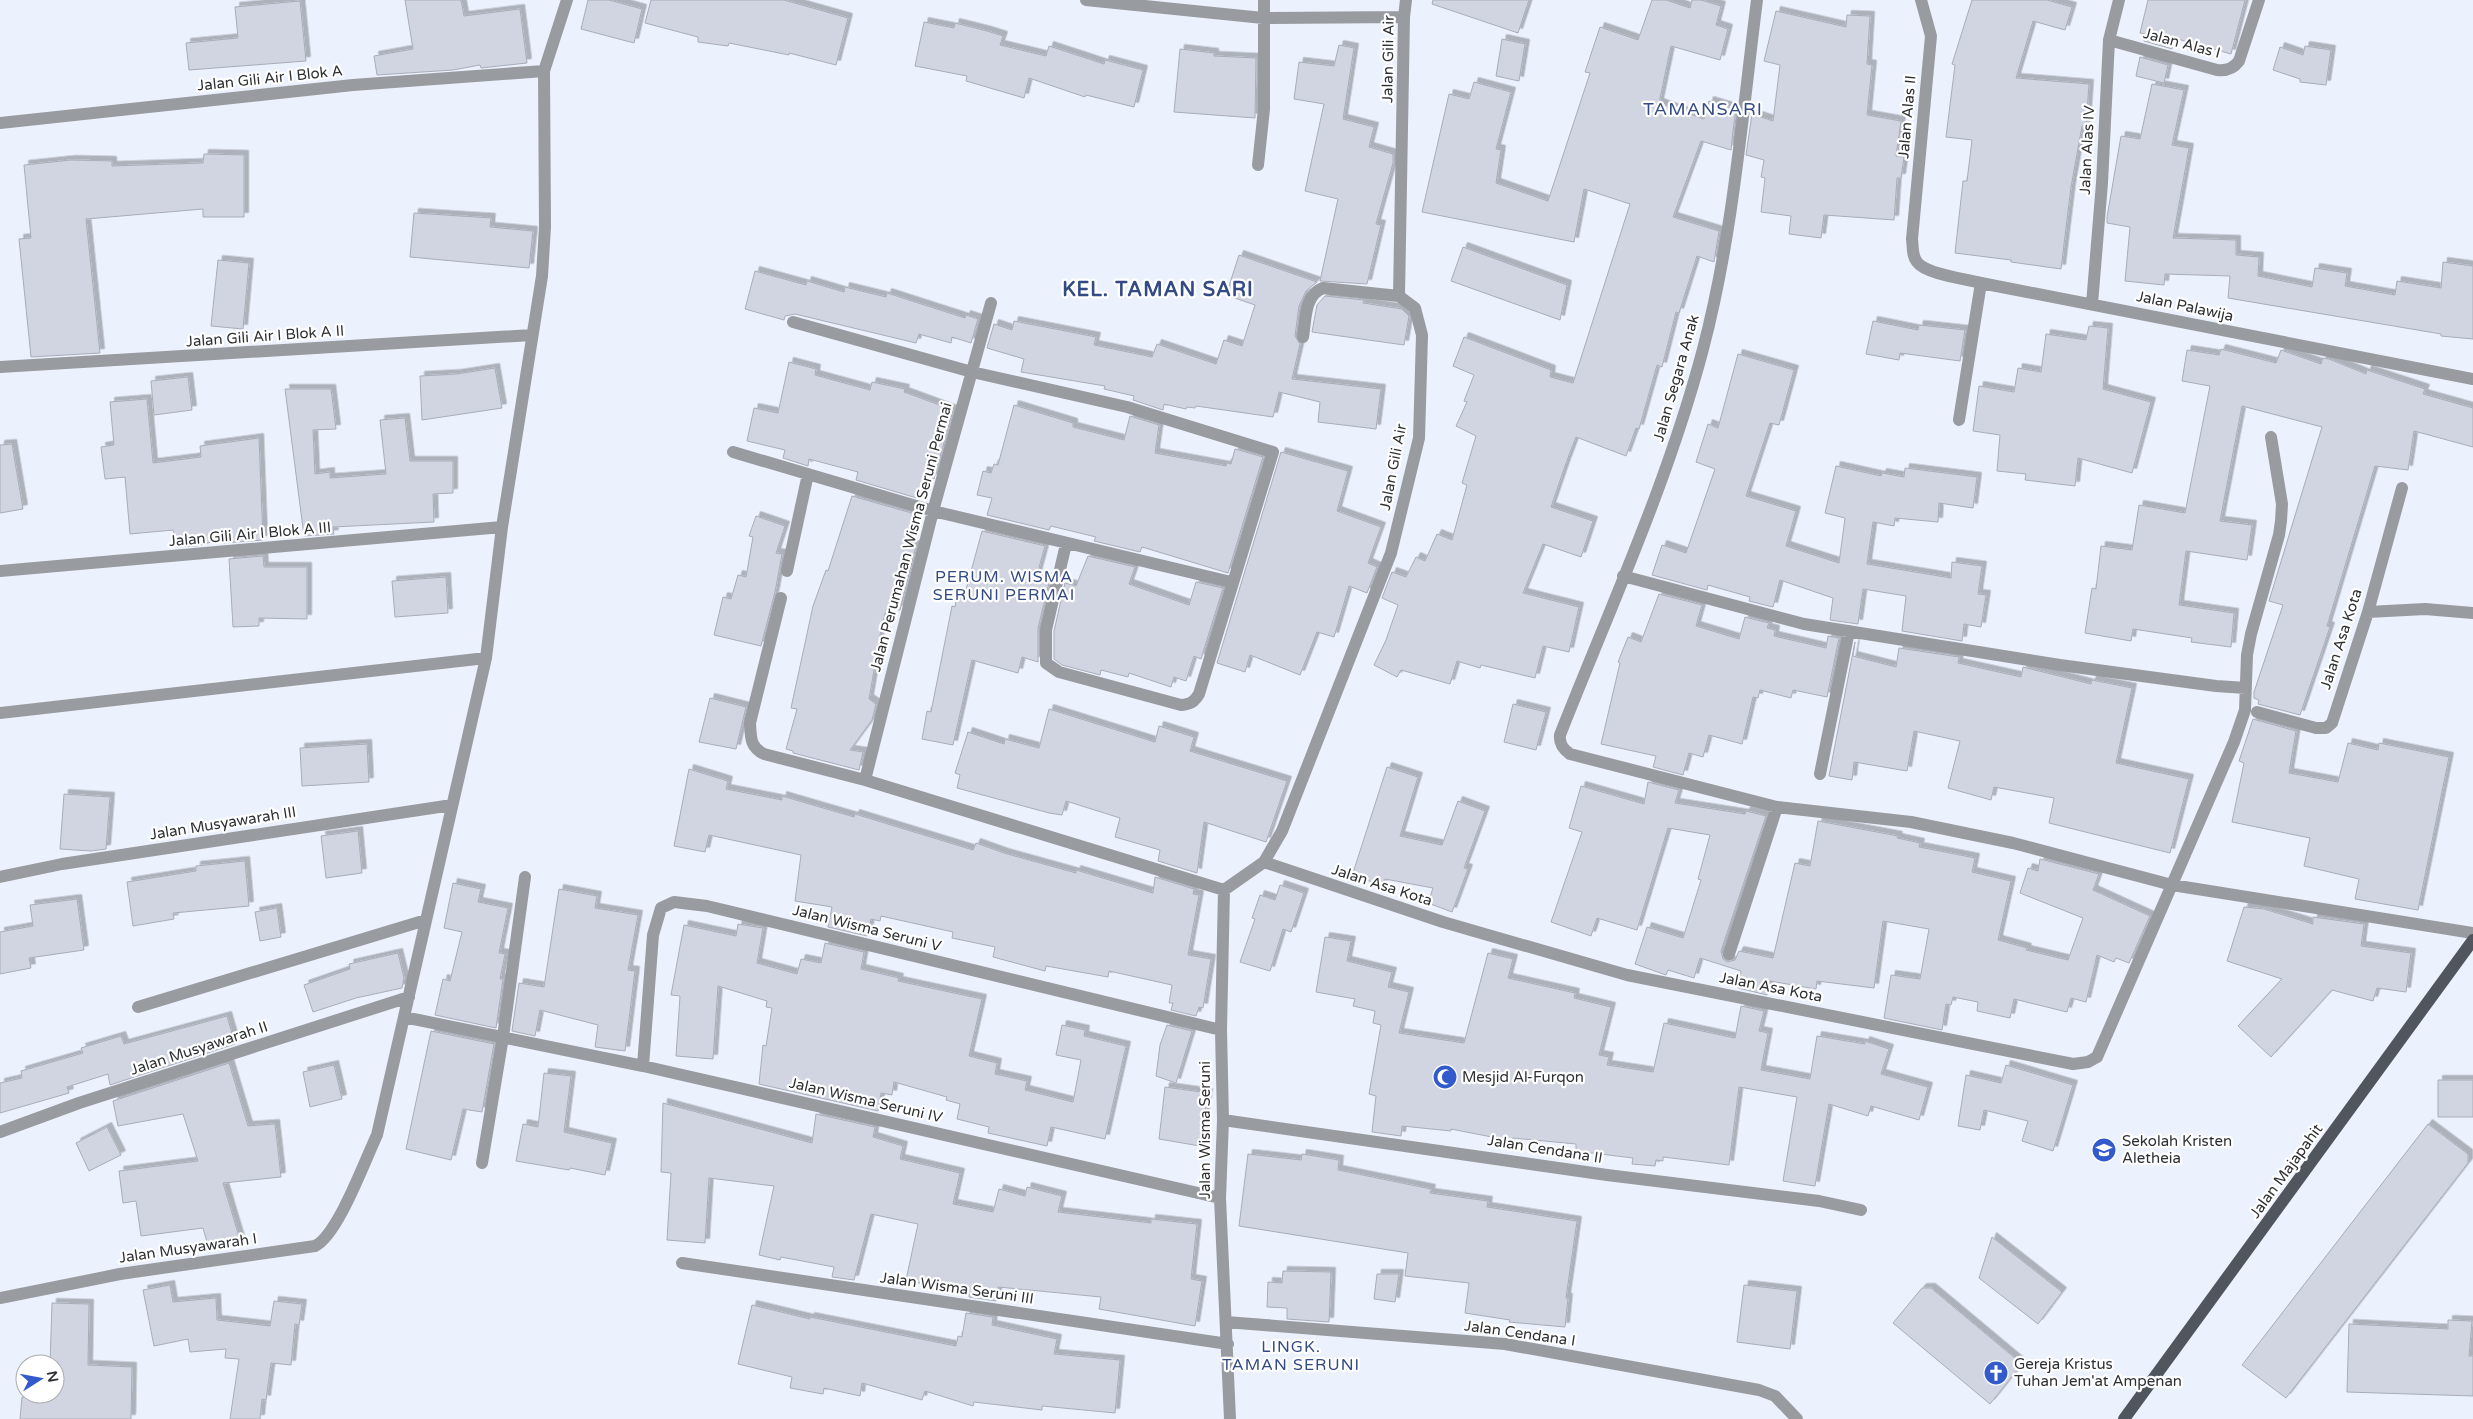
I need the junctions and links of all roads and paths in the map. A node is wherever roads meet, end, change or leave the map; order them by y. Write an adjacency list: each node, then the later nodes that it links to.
1 (567, 0): 13 (street, Jalan Musyawarah I)
2 (1086, 0): 9 (street)
3 (1264, 0): 11 (street)
4 (1406, 0): 10 (street, Jalan Gili Air)
5 (1755, 0): 37 (street, Jalan Segara Anak)
6 (1921, 0): 16 (street, Jalan Alas II)
7 (2119, 0): 12 (street, Jalan Alas IV)
8 (2259, 0): 12 (street, Jalan Alas I)
9 (1107, 1): 11 (street)
10 (1404, 17): 11 (street); 18 (street, Jalan Gili Air)
11 (1263, 18): 15 (street)
12 (2109, 40): 20 (street, Jalan Alas IV)
13 (544, 71): 14 (street, Jalan Gili Air I Blok A); 22 (street, Jalan Musyawarah I)
14 (0, 123)
15 (1258, 165)
16 (1912, 239): 17 (street, Jalan Palawija)
17 (1981, 283): 20 (street, Jalan Palawija); 27 (street)
18 (1400, 296): 23 (street); 51 (street, Jalan Gili Air)
19 (991, 303): 25 (street, Jalan Perumahan Wisma Seruni Permai)
20 (2092, 304): 26 (street, Jalan Palawija)
21 (793, 322): 25 (street)
22 (532, 335): 24 (street, Jalan Gili Air I Blok A II); 33 (street, Jalan Musyawarah I)
23 (1303, 337)
24 (0, 368)
25 (972, 372): 32 (street, Jalan Perumahan Wisma Seruni Permai); 38 (street)
26 (2473, 379)
27 (1959, 420)
28 (2271, 437): 44 (street)
29 (734, 452): 30 (street)
30 (808, 474): 32 (street); 36 (street)
31 (2402, 488): 40 (street, Jalan Asa Kota)
32 (933, 511): 34 (street); 48 (street, Jalan Perumahan Wisma Seruni Permai)
33 (502, 527): 35 (street, Jalan Gili Air I Blok A III); 43 (street, Jalan Musyawarah I)
34 (1066, 544): 38 (street); 38 (street)
35 (0, 571)
36 (787, 571)
37 (1623, 576): 42 (street); 50 (street, Jalan Segara Anak)
38 (1232, 582)
39 (781, 598): 48 (street)
40 (2368, 612): 41 (street); 45 (street, Jalan Asa Kota)
41 (2473, 613)
42 (1849, 631): 44 (street); 47 (street)
43 (486, 658): 46 (street); 49 (street, Jalan Musyawarah I)
44 (2246, 688): 45 (street)
45 (2251, 711): 54 (street, Jalan Asa Kota)
46 (0, 713)
47 (1820, 774)
48 (865, 780): 55 (street)
49 (452, 805): 52 (street, Jalan Musyawarah III); 56 (street, Jalan Musyawarah I)
50 (1777, 807): 54 (street); 59 (street)
51 (1264, 862): 54 (street, Jalan Asa Kota); 55 (street)
52 (0, 877)
53 (525, 878): 64 (street)
54 (2172, 885): 57 (street)
55 (1224, 890): 63 (street, Jalan Wisma Seruni)
56 (426, 920): 60 (street, Jalan Musyawarah I); 61 (street)
57 (2473, 933)
58 (2473, 940): 77 (main road, Jalan Majapahit)
59 (1729, 954)
60 (409, 997): 62 (street, Jalan Musyawarah I); 67 (street, Jalan Musyawarah II)
61 (138, 1007)
62 (404, 1017): 64 (street, Jalan Wisma Seruni IV); 72 (street, Jalan Musyawarah I)
63 (1221, 1030): 65 (street, Jalan Wisma Seruni V); 66 (street, Jalan Wisma Seruni)
64 (503, 1037): 65 (street, Jalan Wisma Seruni IV); 68 (street)
65 (643, 1066): 69 (street, Jalan Wisma Seruni IV)
66 (1223, 1120): 69 (street, Jalan Wisma Seruni); 70 (street, Jalan Cendana II)
67 (0, 1132)
68 (482, 1163)
69 (1220, 1198): 73 (street, Jalan Wisma Seruni)
70 (1861, 1210)
71 (682, 1263): 74 (street, Jalan Wisma Seruni III)
72 (0, 1298)
73 (1226, 1322): 74 (street, Jalan Wisma Seruni); 76 (street, Jalan Cendana I)
74 (1228, 1344): 75 (street, Jalan Wisma Seruni)
75 (1230, 1419)
76 (1797, 1419)
77 (2124, 1419)

